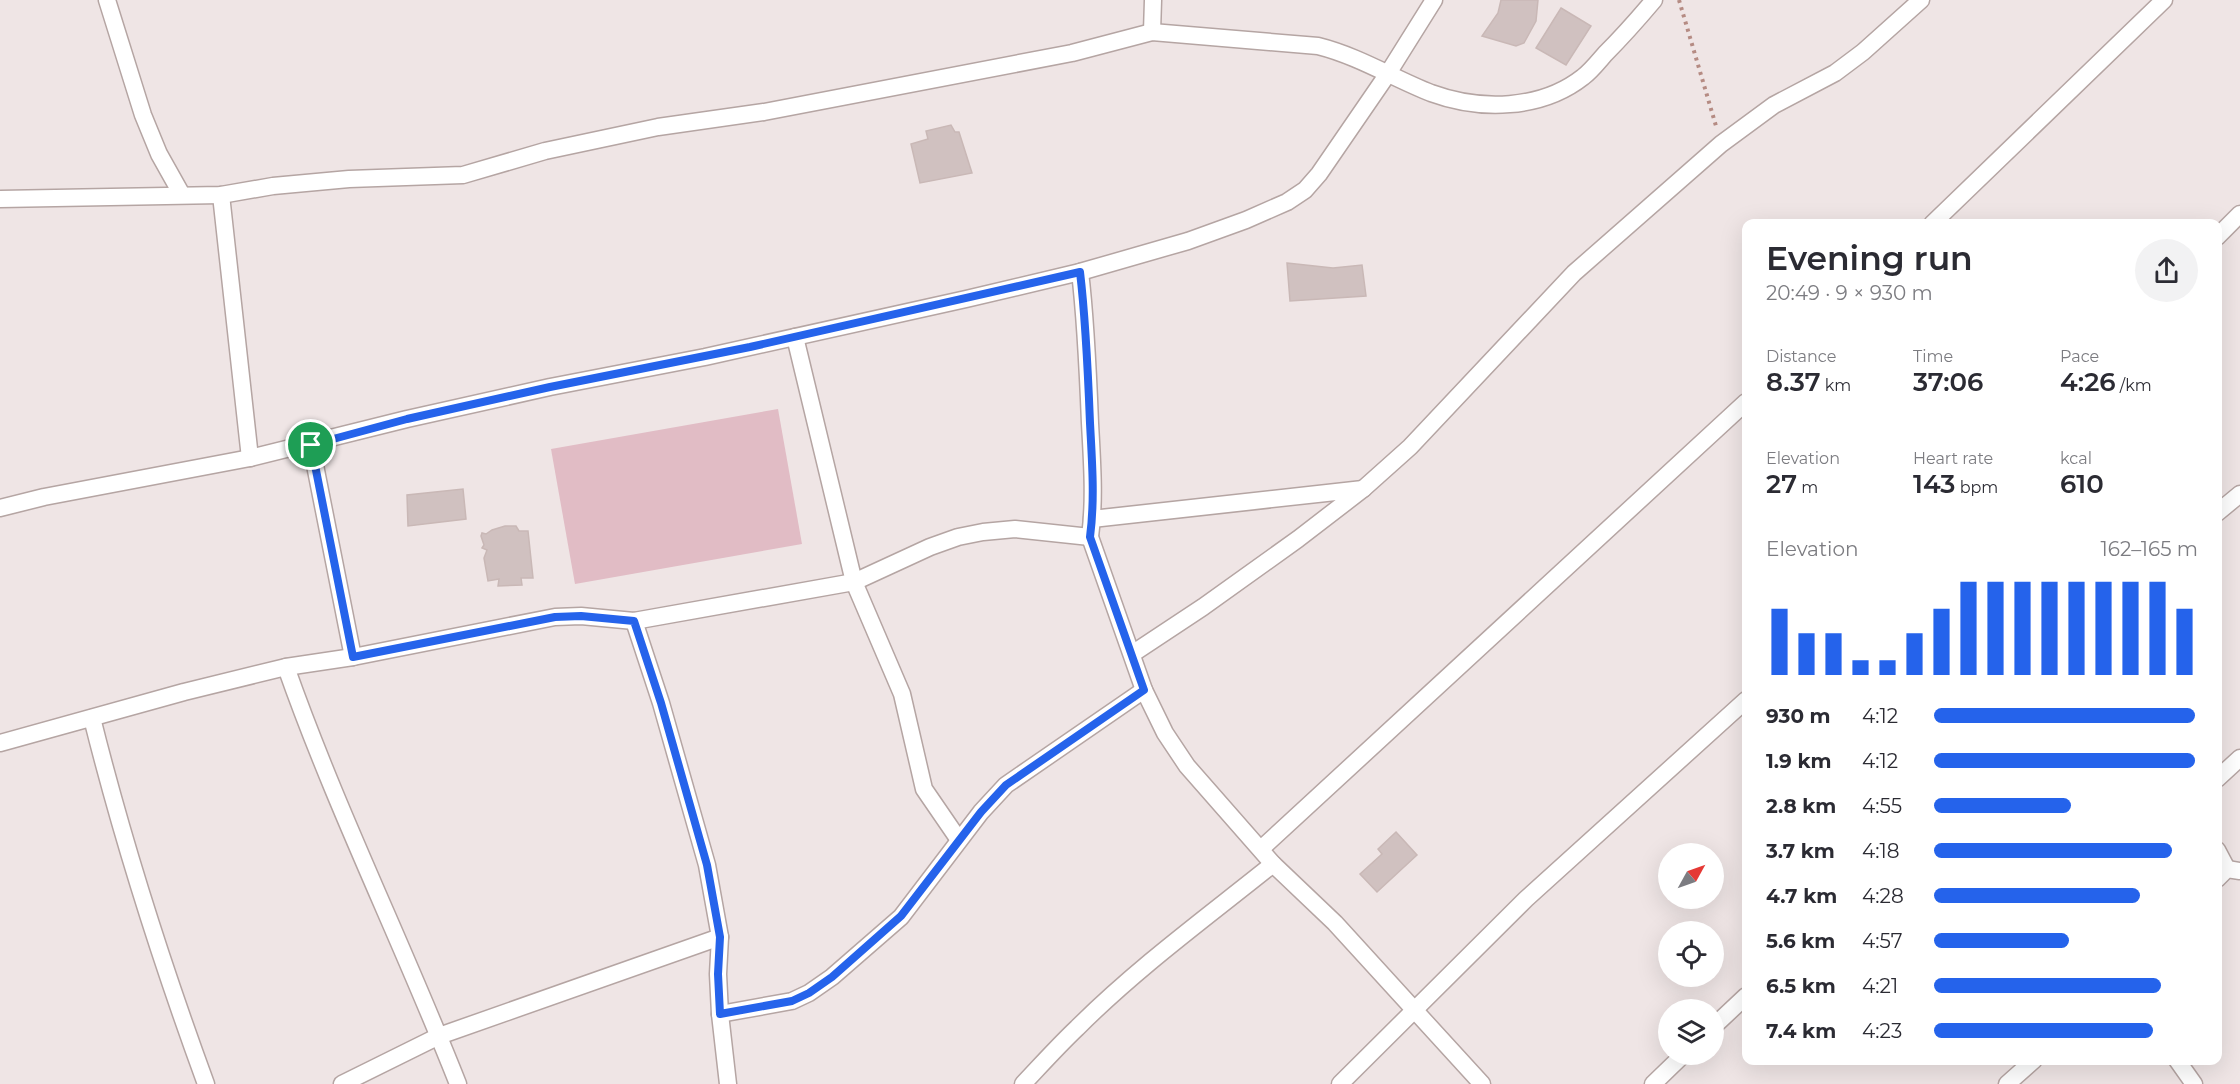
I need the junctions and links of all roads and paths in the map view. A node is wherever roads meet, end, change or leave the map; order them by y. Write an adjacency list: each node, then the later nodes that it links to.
1 (107, 0): 11 (street)
2 (1153, 0): 8 (street)
3 (1434, 0): 9 (street)
4 (1654, 0): 9 (street)
5 (1679, 0): 10 (path)
6 (1921, 0): 10 (street)
7 (2164, 0): 15 (street)
8 (1152, 32): 9 (street); 12 (street)
9 (1387, 75): 17 (street)
10 (1721, 144): 22 (street)
11 (182, 195): 12 (street); 13 (street)
12 (221, 195): 21 (street)
13 (0, 199)
14 (2240, 214): 16 (street)
15 (1937, 219)
16 (2222, 232)
17 (1080, 272): 18 (street); 26 (street)
18 (795, 337): 20 (street); 28 (street)
19 (1742, 406): 40 (street)
20 (311, 445): 21 (street); 31 (street)
21 (249, 458): 24 (street)
22 (1364, 489): 26 (street); 30 (street)
23 (2240, 494): 25 (street)
24 (0, 508)
25 (2222, 509)
26 (1092, 519): 27 (street)
27 (1090, 537): 28 (street); 30 (street)
28 (854, 582): 29 (street); 39 (street)
29 (634, 621): 31 (street); 42 (street)
30 (1132, 654): 33 (street)
31 (353, 657): 32 (street)
32 (286, 667): 35 (street); 47 (street)
33 (1144, 690): 39 (street); 40 (street)
34 (1742, 704): 44 (street)
35 (92, 718): 36 (street); 51 (street)
36 (0, 743)
37 (2240, 758): 38 (street)
38 (2222, 774)
39 (959, 840): 45 (street)
40 (1261, 849): 41 (street)
41 (1273, 864): 44 (street); 55 (street)
42 (720, 937): 45 (street); 47 (street)
43 (1742, 1000): 46 (street)
44 (1414, 1009): 56 (street); 57 (street)
45 (720, 1014): 54 (street)
46 (1724, 1017)
47 (439, 1036): 52 (street); 53 (street)
48 (1673, 1065): 58 (street)
49 (2028, 1065): 59 (street)
50 (2181, 1065): 60 (street)
51 (206, 1084)
52 (342, 1084)
53 (458, 1084)
54 (728, 1084)
55 (1023, 1084)
56 (1340, 1084)
57 (1482, 1084)
58 (1653, 1084)
59 (2007, 1084)
60 (2194, 1084)

